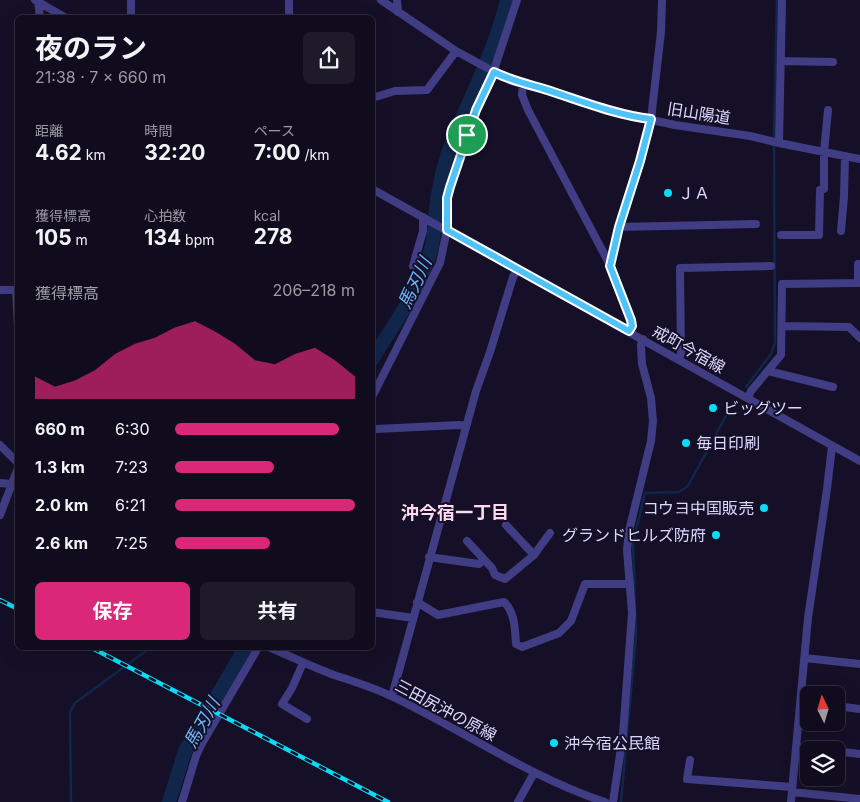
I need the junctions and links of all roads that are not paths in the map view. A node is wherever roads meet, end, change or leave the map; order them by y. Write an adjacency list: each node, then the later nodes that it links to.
1 (131, 0): 12 (street)
2 (289, 0): 13 (street)
3 (381, 0): 9 (street, 旧山陽道)
4 (398, 0): 9 (street)
5 (517, 0): 17 (street)
6 (662, 0): 21 (street)
7 (782, 0): 15 (street)
8 (37, 1): 10 (street); 11 (street)
9 (398, 12): 14 (street, 旧山陽道)
10 (39, 15)
11 (61, 15)
12 (131, 15)
13 (289, 15)
14 (456, 51): 17 (street, 旧山陽道); 19 (street)
15 (781, 61): 16 (street); 22 (street)
16 (833, 62)
17 (492, 72): 18 (street, 旧山陽道); 30 (street)
18 (522, 84): 21 (street, 旧山陽道); 35 (street)
19 (375, 97)
20 (828, 110): 23 (street)
21 (651, 119): 22 (street, 旧山陽道); 29 (street)
22 (779, 143): 23 (street, 旧山陽道)
23 (824, 152): 24 (street, 旧山陽道); 32 (street)
24 (846, 156): 25 (street, 旧山陽道); 31 (street)
25 (860, 159)
26 (375, 191): 27 (street, 戒町今宿線)
27 (424, 218): 30 (street, 戒町今宿線); 34 (street)
28 (756, 224): 29 (street)
29 (619, 227): 35 (street)
30 (445, 229): 37 (street, 戒町今宿線); 47 (street)
31 (841, 231)
32 (781, 235)
33 (860, 264): 40 (street)
34 (413, 266)
35 (610, 266): 41 (street)
36 (771, 266): 44 (street)
37 (518, 269): 41 (street, 戒町今宿線); 49 (street)
38 (0, 290): 39 (street)
39 (15, 290)
40 (782, 326): 42 (street); 45 (street)
41 (629, 331): 43 (street, 戒町今宿線)
42 (860, 338)
43 (643, 339): 44 (street, 戒町今宿線); 65 (street)
44 (679, 359): 48 (street, 戒町今宿線)
45 (768, 371): 46 (street); 48 (street)
46 (833, 386)
47 (375, 390)
48 (748, 398): 52 (street, 戒町今宿線)
49 (466, 426): 50 (street); 63 (street)
50 (375, 428)
51 (0, 445): 53 (street)
52 (832, 446): 54 (street, 戒町今宿線); 71 (street)
53 (15, 460)
54 (860, 460)
55 (15, 474): 57 (street)
56 (0, 483): 57 (street)
57 (10, 484): 58 (street)
58 (0, 515)
59 (506, 525): 62 (street)
60 (550, 533): 62 (street)
61 (467, 541): 64 (street)
62 (534, 555): 64 (street)
63 (429, 557): 64 (street); 66 (street)
64 (484, 560)
65 (630, 584): 66 (street); 91 (street)
66 (417, 602): 68 (street)
67 (375, 612): 68 (street)
68 (413, 618): 75 (street)
69 (257, 650): 88 (street)
70 (275, 650): 72 (street, 三田尻沖の原線)
71 (805, 658): 73 (street); 74 (street)
72 (303, 663): 75 (street, 三田尻沖の原線); 78 (street)
73 (860, 664)
74 (804, 686)
75 (392, 696): 85 (street, 三田尻沖の原線)
76 (845, 707): 77 (street)
77 (860, 709)
78 (307, 719)
79 (800, 724): 80 (street)
80 (796, 747): 81 (street); 86 (street)
81 (800, 747)
82 (845, 753): 83 (street)
83 (860, 754)
84 (690, 760): 86 (street)
85 (534, 773): 89 (street); 90 (street, 三田尻沖の原線)
86 (792, 789): 87 (street); 92 (street)
87 (860, 799)
88 (182, 802)
89 (518, 802)
90 (606, 802)
91 (613, 802)
92 (791, 802)

